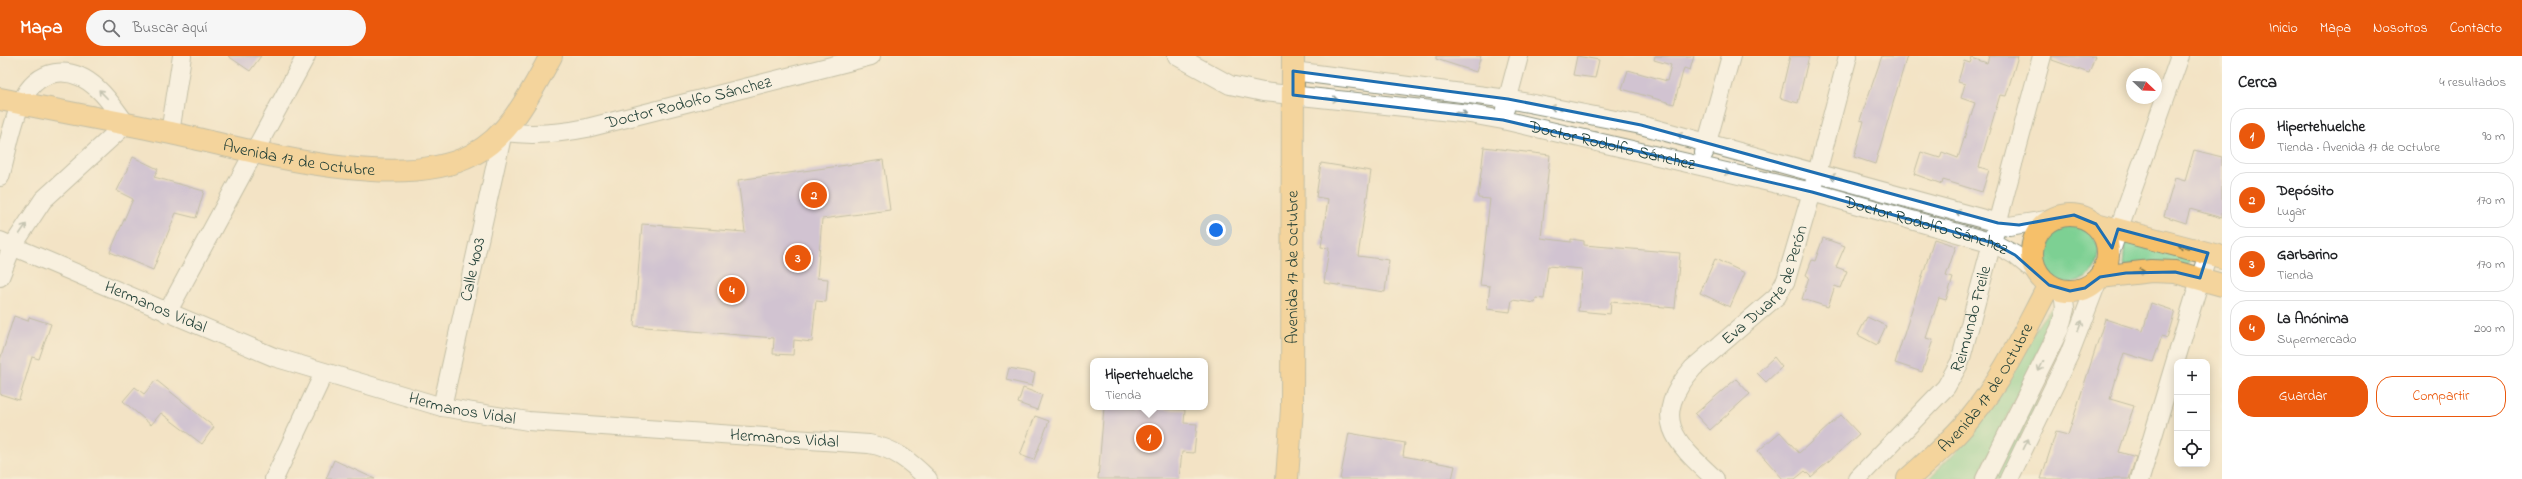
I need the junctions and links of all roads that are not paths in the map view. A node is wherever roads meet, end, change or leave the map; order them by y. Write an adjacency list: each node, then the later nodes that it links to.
1 (182, 56): 19 (street)
2 (306, 56): 21 (street)
3 (551, 56): 18 (main road, Avenida 17 de Octubre)
4 (871, 56): 18 (street, Doctor Rodolfo Sánchez)
5 (1177, 56): 12 (street, Doctor Rodolfo Sánchez)
6 (1519, 56): 14 (street)
7 (1731, 56): 20 (street)
8 (1848, 56): 23 (street, Eva Duarte de Perón)
9 (2042, 56): 29 (street, Reimundo Freile)
10 (2180, 56): 26 (street)
11 (1293, 64): 12 (main road, Avenida 17 de Octubre); 14 (street, Doctor Rodolfo Sánchez)
12 (1293, 95): 16 (street, Doctor Rodolfo Sánchez, one-way to 16); 44 (main road, Avenida 17 de Octubre)
13 (0, 99): 15 (main road, Avenida 17 de Octubre)
14 (1508, 99): 16 (street); 20 (street, Doctor Rodolfo Sánchez, one-way to 14)
15 (21, 103): 17 (main road, Avenida 17 de Octubre); 17 (street, one-way to 15); 24 (street)
16 (1503, 120): 22 (street, Doctor Rodolfo Sánchez)
17 (126, 124): 19 (main road, Avenida 17 de Octubre); 32 (street, one-way to 17)
18 (503, 132): 21 (main road, Avenida 17 de Octubre); 41 (street, Calle 4003)
19 (170, 133): 21 (main road, Avenida 17 de Octubre)
20 (1708, 143): 22 (street); 23 (street, Doctor Rodolfo Sánchez)
21 (255, 151): 39 (street)
22 (1699, 166): 25 (street, Doctor Rodolfo Sánchez, one-way to 25)
23 (1817, 171): 25 (street, Eva Duarte de Perón); 29 (street, Doctor Rodolfo Sánchez, one-way to 23)
24 (0, 177)
25 (1812, 192): 31 (street, Doctor Rodolfo Sánchez); 45 (street, Eva Duarte de Perón)
26 (2126, 205): 28 (street); 30 (street)
27 (2052, 219): 28 (main road); 29 (street, Doctor Rodolfo Sánchez); 37 (main road)
28 (2092, 222): 30 (main road); 34 (main road)
29 (1998, 223): 31 (street, Reimundo Freile)
30 (2118, 229): 33 (main road, one-way to 30); 34 (street)
31 (1994, 243): 37 (street, Doctor Rodolfo Sánchez); 46 (street, Reimundo Freile)
32 (6, 244): 35 (street); 39 (street, Hermanos Vidal)
33 (2215, 255): 36 (street)
34 (2102, 272): 36 (main road, one-way to 36); 37 (main road); 49 (street, one-way to 34)
35 (0, 276)
36 (2200, 278): 38 (main road); 50 (street)
37 (2050, 283): 47 (main road, Avenida 17 de Octubre); 48 (street, one-way to 48)
38 (2222, 285)
39 (168, 313): 40 (street, Hermanos Vidal)
40 (324, 373): 41 (street, Hermanos Vidal); 42 (street)
41 (442, 407): 43 (street, Hermanos Vidal)
42 (274, 479)
43 (928, 479)
44 (1287, 479)
45 (1715, 479)
46 (1857, 479)
47 (1908, 479)
48 (1985, 479)
49 (2009, 479)
50 (2140, 479)

